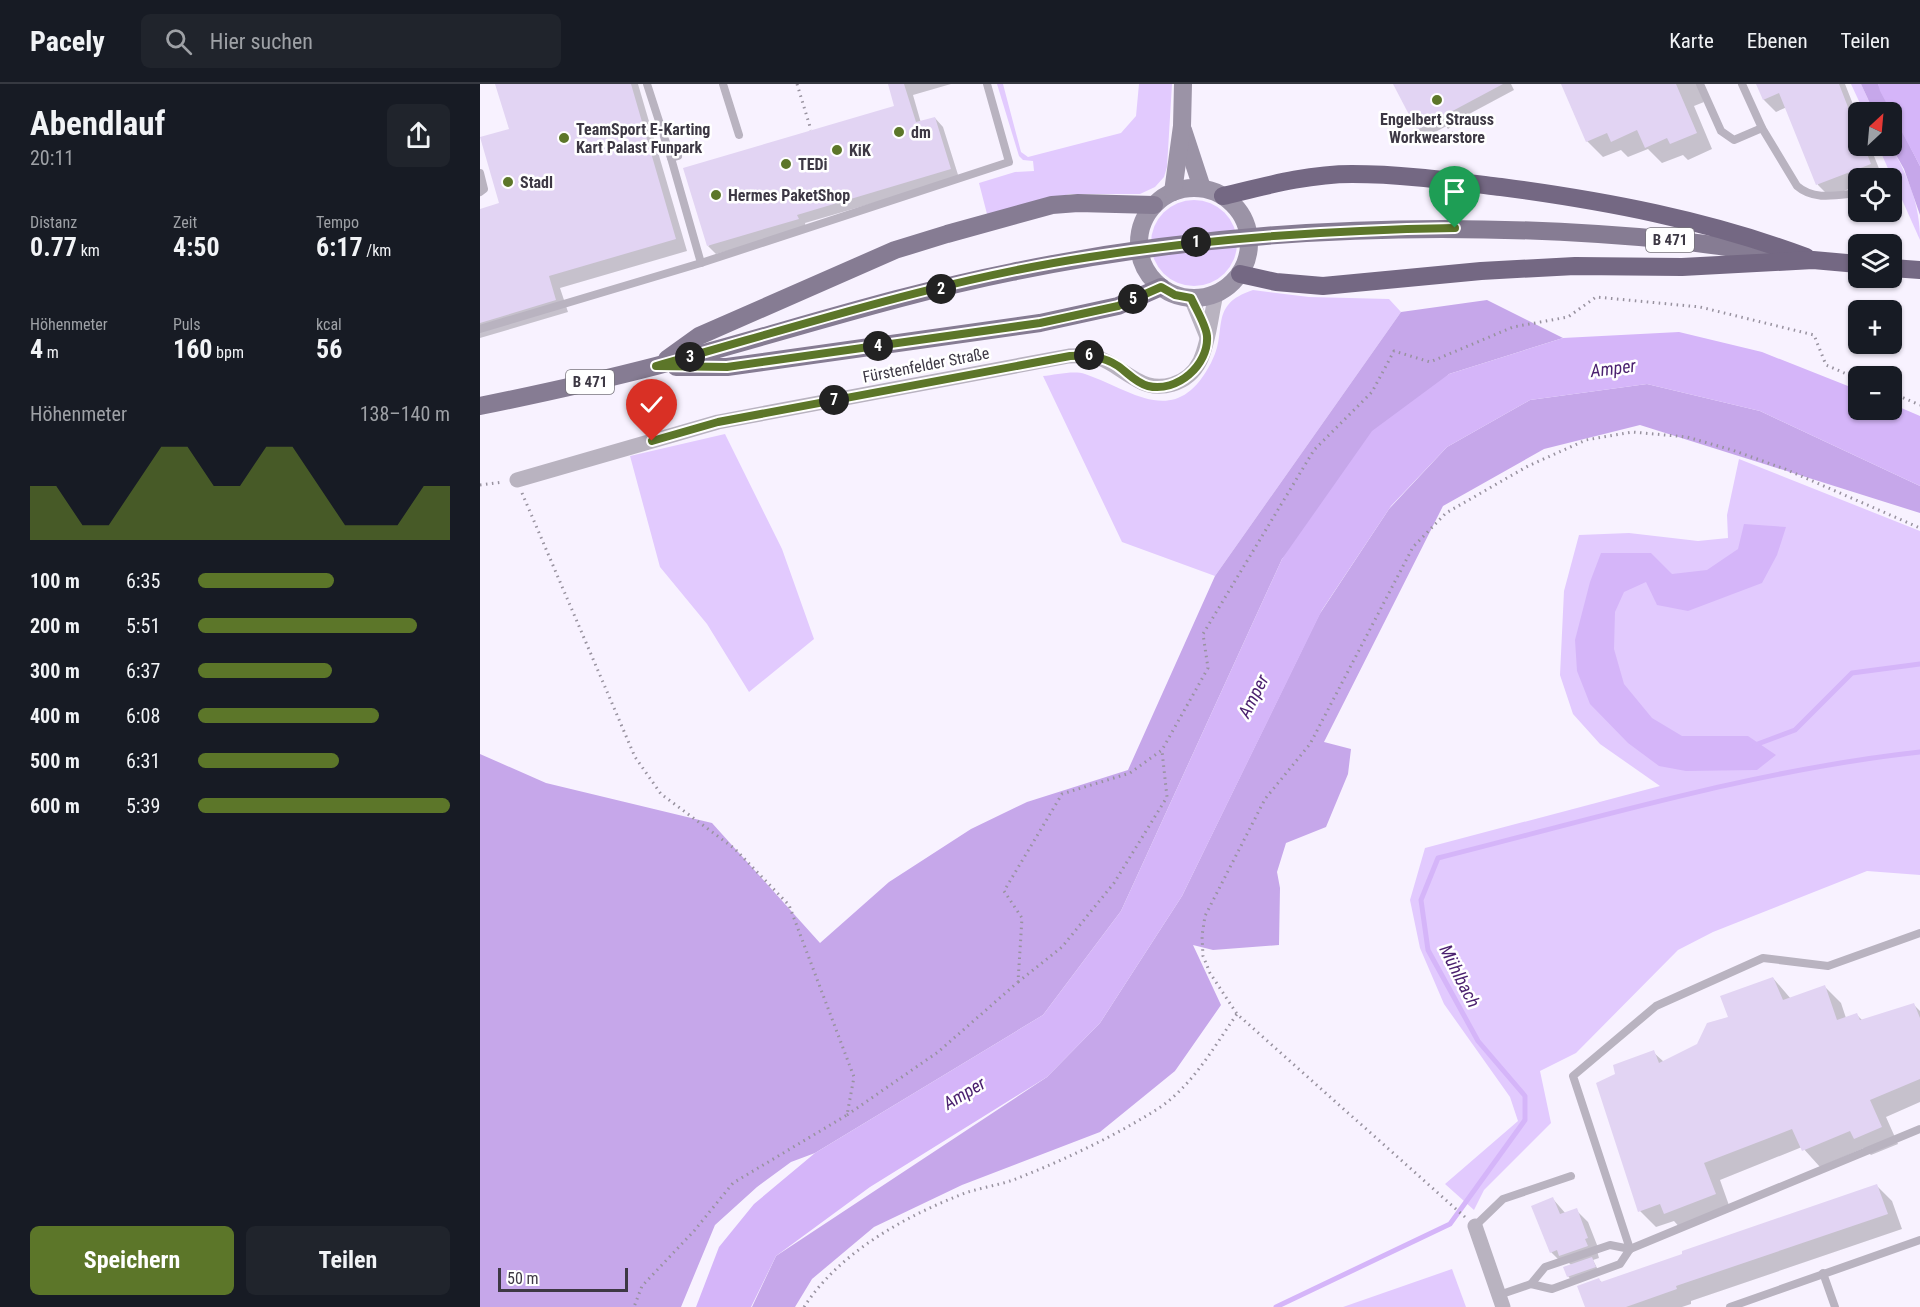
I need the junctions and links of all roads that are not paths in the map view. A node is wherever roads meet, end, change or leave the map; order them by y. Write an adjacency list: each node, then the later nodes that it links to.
1 (647, 84): 19 (lane)
2 (723, 84): 9 (lane)
3 (987, 84): 19 (lane)
4 (1183, 84): 7 (street)
5 (1700, 84): 8 (lane)
6 (1742, 84): 8 (lane)
7 (1182, 126): 11 (street); 13 (street)
8 (1762, 128): 14 (lane)
9 (739, 135)
10 (480, 173): 12 (lane)
11 (1202, 188): 13 (street); 15 (street)
12 (480, 192)
13 (1173, 192): 16 (street)
14 (1848, 194)
15 (1223, 196): 17 (highway); 22 (street)
16 (1154, 205): 23 (street); 28 (main road)
17 (1813, 260): 18 (highway, B 471); 22 (highway); 28 (main road, B 471)
18 (1848, 263)
19 (701, 264): 26 (lane)
20 (1902, 269): 21 (highway)
21 (1920, 270)
22 (1240, 274): 24 (street)
23 (1161, 287): 25 (street); 28 (main road)
24 (1216, 294): 25 (street); 27 (street, Fürstenfelder Straße)
25 (1191, 298): 27 (street)
26 (480, 329)
27 (1207, 337): 30 (street, Fürstenfelder Straße)
28 (656, 366): 29 (main road, B 471)
29 (480, 406)
30 (517, 480)
31 (1920, 933): 36 (lane)
32 (1920, 1129): 36 (lane)
33 (1571, 1176): 34 (lane)
34 (1471, 1222): 39 (street)
35 (1920, 1240): 37 (lane)
36 (1630, 1250): 38 (lane); 38 (lane)
37 (1823, 1273): 40 (lane); 41 (lane)
38 (1531, 1284): 39 (lane)
39 (1501, 1301)
40 (1730, 1307)
41 (1835, 1307)

